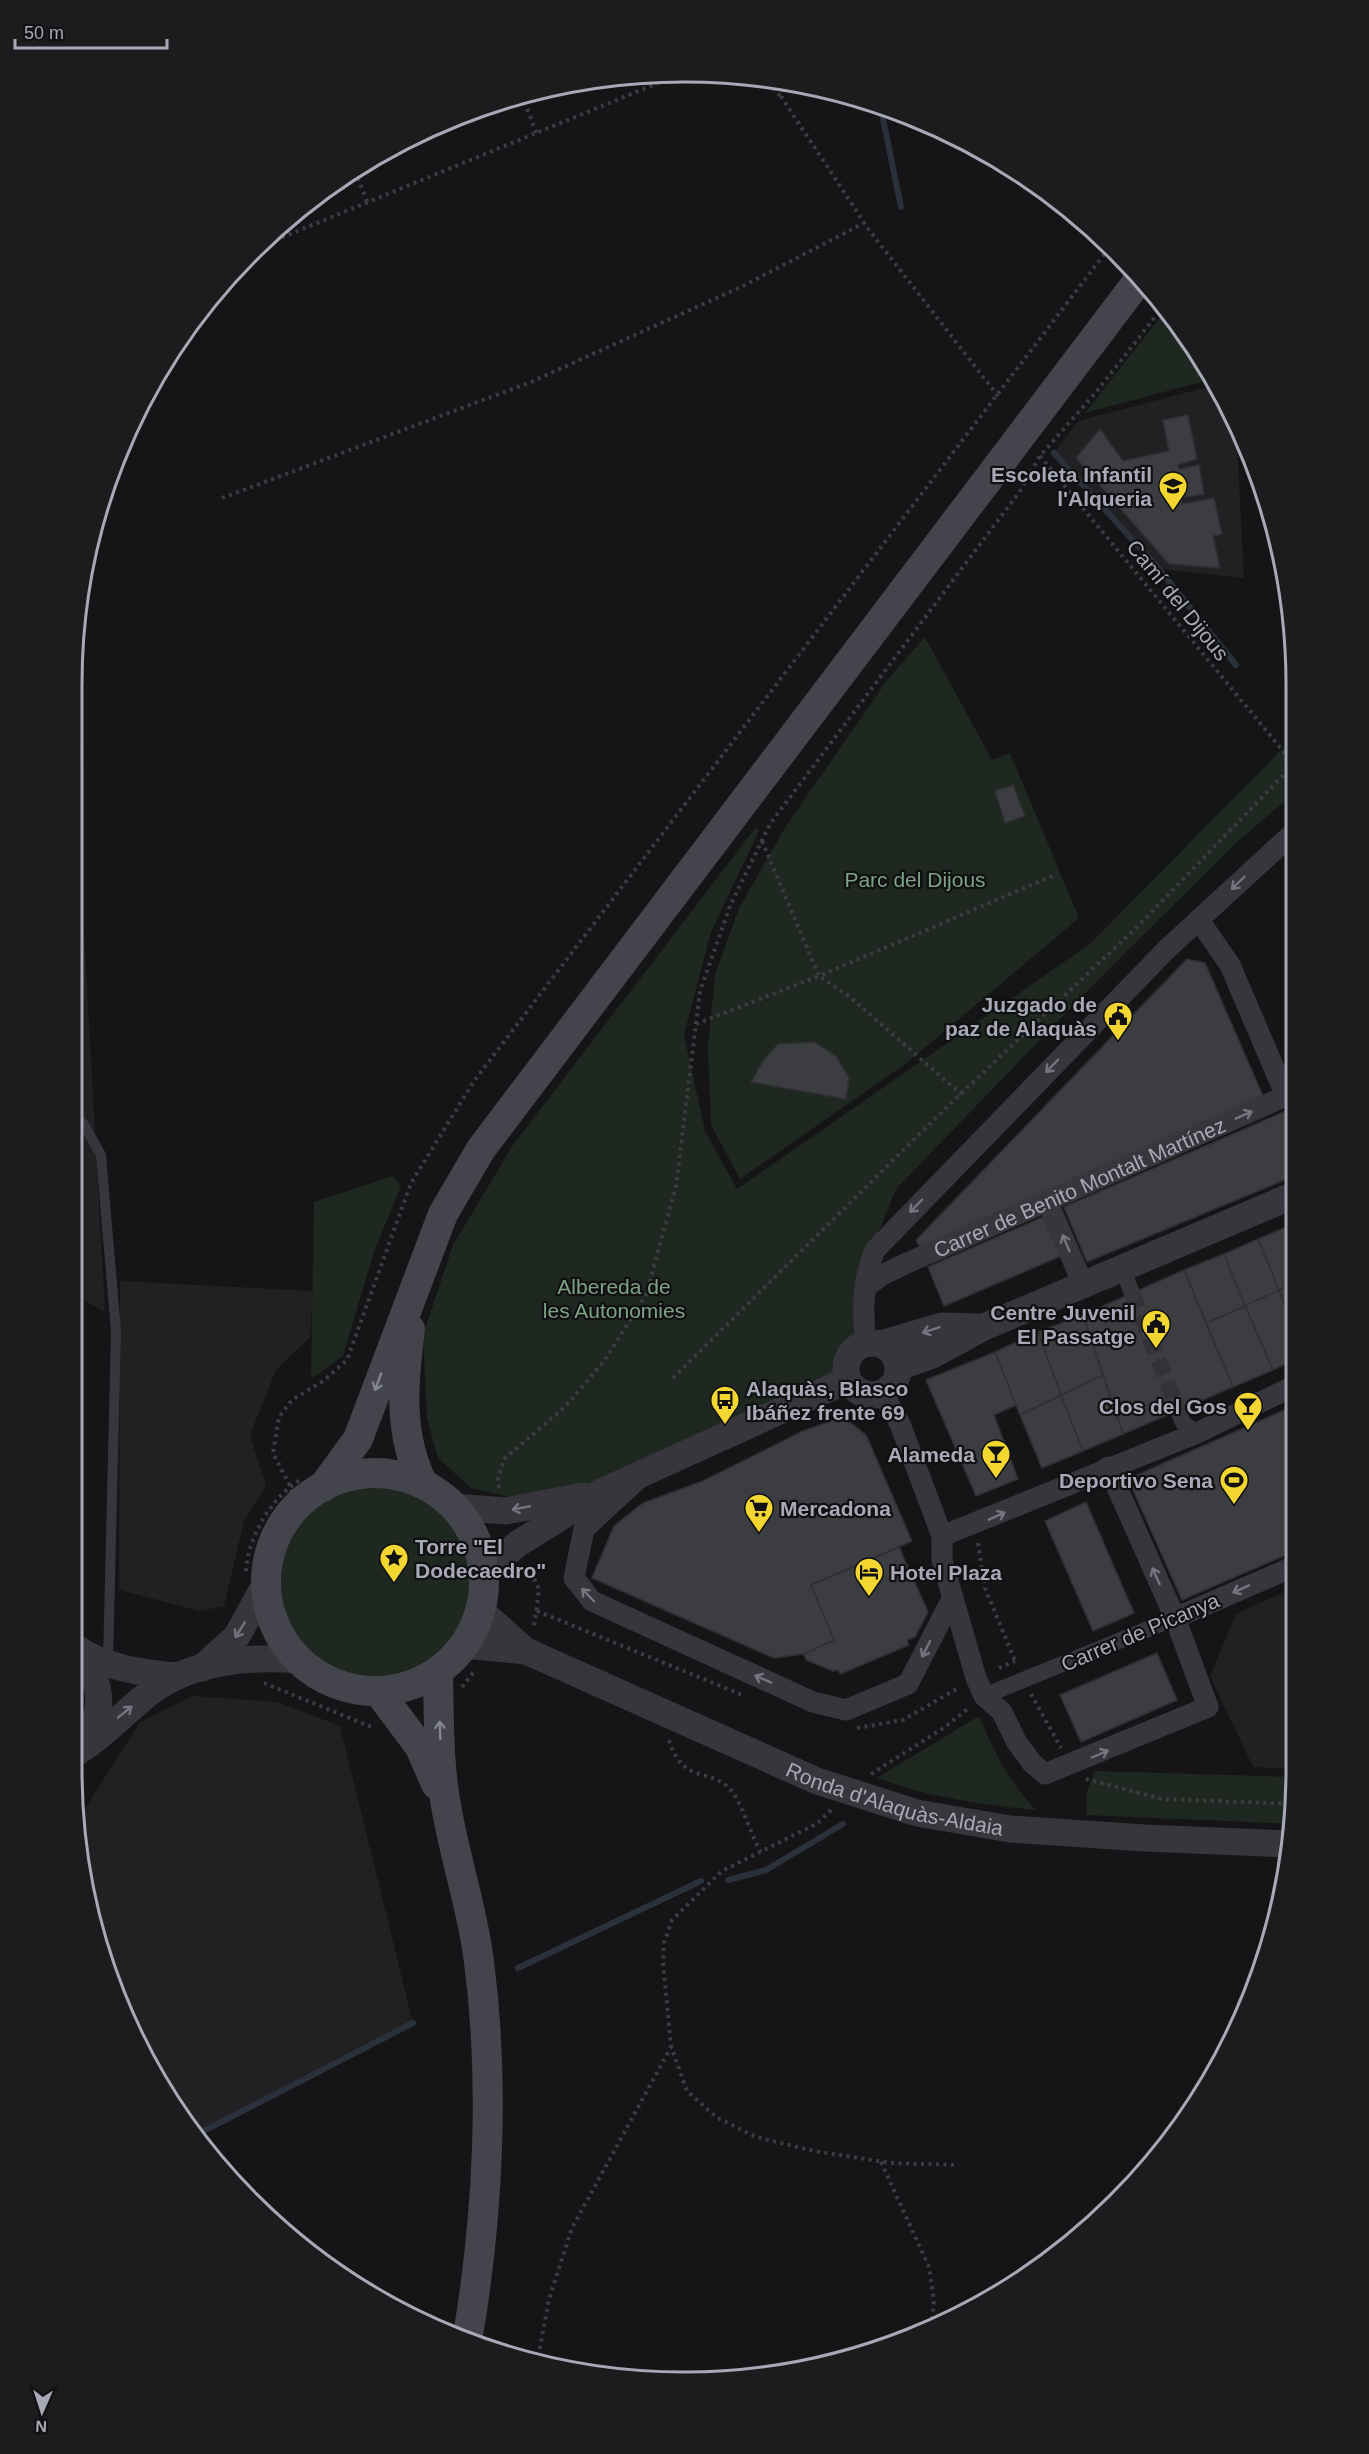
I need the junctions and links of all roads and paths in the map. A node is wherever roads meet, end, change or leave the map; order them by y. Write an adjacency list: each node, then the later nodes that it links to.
1 (660, 83): 6 (path)
2 (775, 90): 4 (path)
3 (781, 91): 4 (path)
4 (782, 98): 9 (path)
5 (526, 104): 6 (path)
6 (537, 135): 8 (path)
7 (358, 179): 8 (path)
8 (369, 204): 10 (path)
9 (864, 223): 14 (path); 16 (path)
10 (282, 238)
11 (1105, 254): 14 (path)
12 (1135, 285): 35 (main road)
13 (1158, 313): 15 (path)
14 (998, 396): 50 (path)
15 (1040, 456): 17 (path, Camí del Dijous); 20 (path)
16 (222, 498)
17 (1286, 757)
18 (1286, 770): 26 (path)
19 (1286, 839): 22 (street, one-way to 22)
20 (762, 841): 23 (path); 24 (path)
21 (1057, 874): 23 (path)
22 (1199, 920): 25 (street); 31 (street, one-way to 31)
23 (819, 976): 24 (path); 26 (path)
24 (696, 1024): 52 (path)
25 (1286, 1086)
26 (961, 1094): 39 (path)
27 (1286, 1097): 30 (street, Carrer de Benito Montalt Martínez, one-way to 27)
28 (82, 1122): 67 (lane)
29 (1286, 1199): 33 (street)
30 (1047, 1201): 32 (street, Carrer de Benito Montalt Martínez); 33 (street, one-way to 30)
31 (892, 1231): 32 (street); 34 (street)
32 (911, 1262): 34 (street, Carrer de Benito Montalt Martínez)
33 (1084, 1286): 36 (street)
34 (866, 1287): 37 (street)
35 (416, 1289): 47 (main road); 48 (main road, one-way to 48)
36 (984, 1327): 37 (street, one-way to 37); 38 (street)
37 (873, 1344): 38 (street); 40 (street)
38 (899, 1368): 42 (street)
39 (673, 1378)
40 (848, 1380): 42 (street); 46 (street)
41 (1286, 1390): 44 (street)
42 (883, 1394): 54 (street)
43 (1178, 1410): 44 (street)
44 (1197, 1433): 45 (street)
45 (1108, 1467): 53 (street, one-way to 45); 61 (street, one-way to 45)
46 (643, 1476): 49 (street); 59 (street, one-way to 46)
47 (423, 1484): 48 (main road); 51 (main road)
48 (323, 1487): 50 (main road)
49 (599, 1493): 52 (street, one-way to 52); 55 (street)
50 (296, 1507): 58 (main road)
51 (454, 1507): 52 (street); 57 (main road)
52 (506, 1511)
53 (975, 1525): 54 (street); 70 (path)
54 (942, 1536): 59 (street)
55 (519, 1543): 57 (street); 64 (path)
56 (1286, 1570): 61 (street, Carrer de Picanya, one-way to 61)
57 (484, 1571): 60 (main road)
58 (266, 1583): 66 (main road); 69 (street, one-way to 69)
59 (953, 1597): 73 (street)
60 (481, 1611): 62 (main road); 64 (street)
61 (1175, 1618): 70 (street, Carrer de Picanya); 78 (street, one-way to 61)
62 (464, 1645): 64 (street); 68 (main road)
63 (82, 1651): 67 (street)
64 (526, 1651): 74 (street, Ronda d'Alaquàs-Aldaia)
65 (82, 1656): 76 (street)
66 (299, 1660): 69 (street); 72 (main road)
67 (108, 1662): 69 (street)
68 (438, 1671): 72 (main road); 82 (main road, one-way to 68)
69 (190, 1672): 77 (street, one-way to 69)
70 (1023, 1680): 73 (street, Carrer de Picanya); 78 (path)
71 (258, 1681): 75 (path)
72 (378, 1691): 75 (main road)
73 (984, 1696): 78 (street); 79 (path)
74 (674, 1716): 83 (street, Ronda d'Alaquàs-Aldaia); 84 (path)
75 (413, 1737): 82 (main road)
76 (82, 1746)
77 (82, 1750)
78 (1071, 1766): 80 (path)
79 (866, 1778)
80 (1285, 1804)
81 (836, 1805): 84 (path)
82 (446, 1809): 89 (main road)
83 (1281, 1844)
84 (761, 1853): 85 (path)
85 (671, 2046): 86 (path); 90 (path)
86 (880, 2161): 87 (path); 88 (path)
87 (959, 2165)
88 (932, 2318)
89 (469, 2332)
90 (539, 2353)

